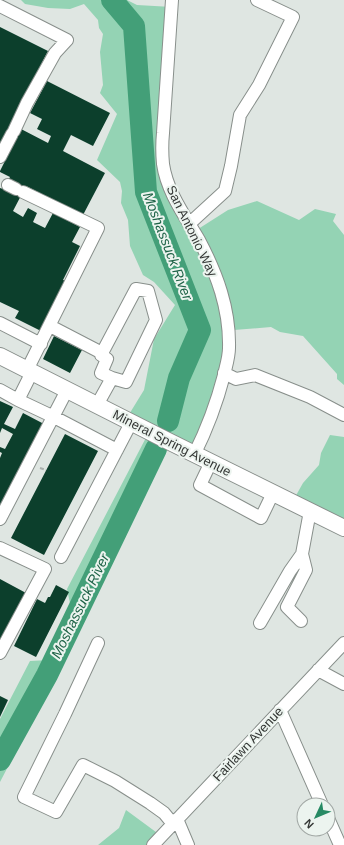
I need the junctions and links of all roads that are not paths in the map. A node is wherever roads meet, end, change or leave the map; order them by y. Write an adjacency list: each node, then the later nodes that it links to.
1 (172, 0): 6 (street, San Antonio Way)
2 (257, 0): 6 (street)
3 (0, 6): 4 (street)
4 (0, 157)
5 (11, 186): 8 (street)
6 (189, 224): 13 (street, San Antonio Way)
7 (0, 323): 9 (street)
8 (50, 326): 9 (street); 10 (street)
9 (40, 344): 12 (street)
10 (102, 352): 14 (street); 14 (street)
11 (0, 356): 12 (main road, Mineral Spring Avenue)
12 (30, 371): 16 (main road, Mineral Spring Avenue); 17 (street)
13 (224, 373): 19 (street); 23 (street, San Antonio Way)
14 (112, 378): 18 (street)
15 (0, 390): 17 (street)
16 (67, 390): 18 (main road, Mineral Spring Avenue); 20 (street)
17 (18, 400): 20 (street)
18 (97, 405): 21 (main road, Mineral Spring Avenue)
19 (344, 415)
20 (54, 417): 22 (street); 27 (street)
21 (131, 423): 22 (street); 23 (main road, Mineral Spring Avenue)
22 (117, 450): 31 (street)
23 (194, 455): 24 (main road, Mineral Spring Avenue)
24 (211, 462): 25 (main road, Mineral Spring Avenue); 25 (street)
25 (273, 493): 26 (main road, Mineral Spring Avenue)
26 (310, 511): 28 (main road, Mineral Spring Avenue); 30 (street)
27 (0, 519)
28 (344, 528)
29 (0, 548): 36 (street)
30 (302, 554): 32 (street); 33 (street)
31 (61, 557)
32 (302, 621)
33 (260, 623)
34 (98, 643): 41 (street)
35 (344, 644): 37 (street, Fairlawn Avenue)
36 (0, 653)
37 (318, 670): 38 (street); 39 (street, Fairlawn Avenue)
38 (344, 684)
39 (280, 710): 40 (street); 41 (street, Fairlawn Avenue)
40 (318, 797)
41 (175, 822): 42 (street, Fairlawn Avenue); 43 (street)
42 (153, 845)
43 (188, 845)

